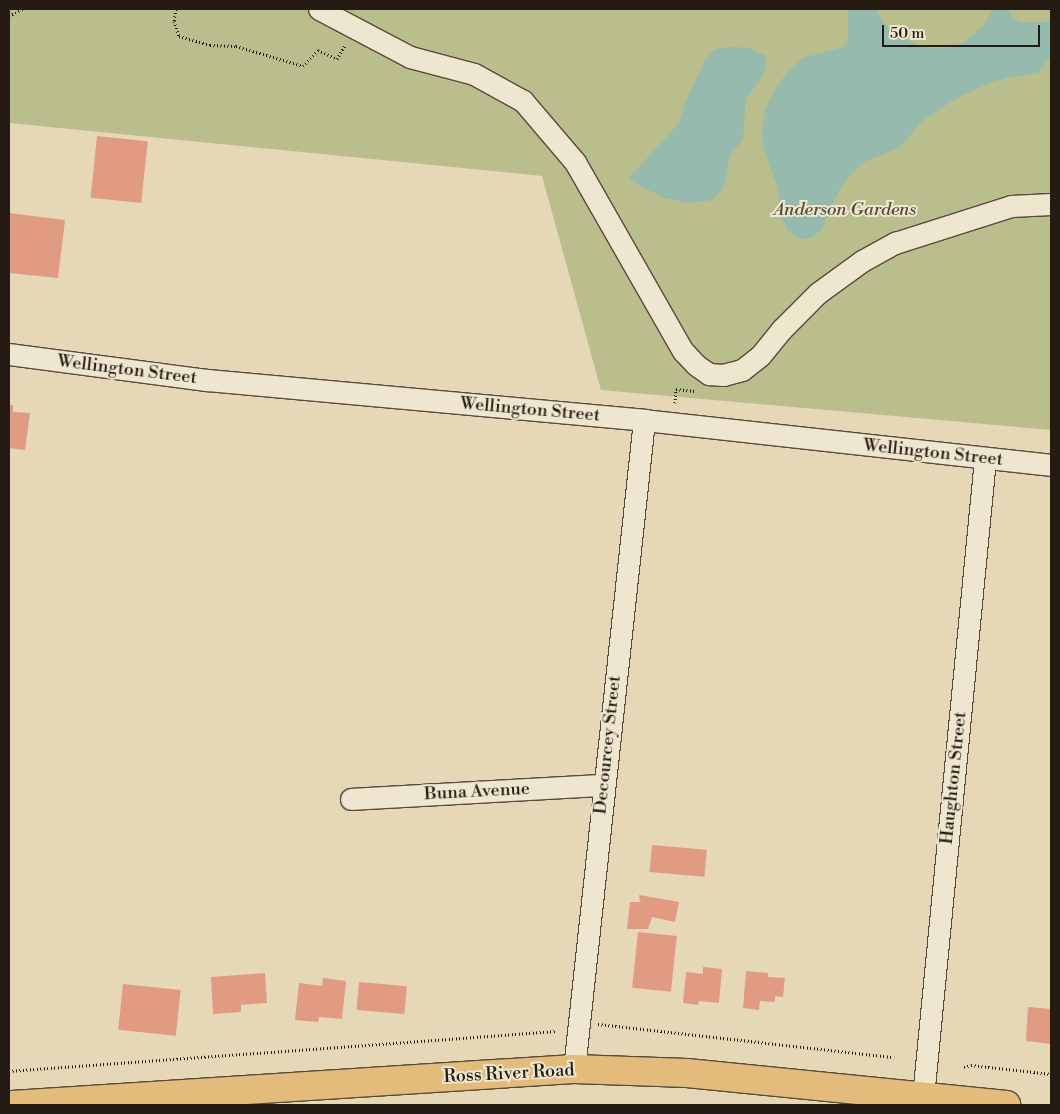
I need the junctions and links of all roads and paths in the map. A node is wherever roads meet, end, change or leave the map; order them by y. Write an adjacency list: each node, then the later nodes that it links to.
1 (22, 9): 4 (path)
2 (176, 9): 5 (path)
3 (320, 9): 5 (street)
4 (9, 16)
5 (356, 29): 8 (street)
6 (1051, 204): 8 (street)
7 (9, 354): 9 (street, Wellington Street)
8 (716, 375): 10 (path)
9 (644, 420): 10 (street, Wellington Street); 13 (street, Decourcey Street)
10 (673, 424): 11 (street, Wellington Street)
11 (986, 459): 12 (street, Wellington Street); 22 (street, Haughton Street)
12 (1051, 465)
13 (603, 786): 14 (street, Buna Avenue); 19 (street, Decourcey Street)
14 (351, 799)
15 (593, 1024): 17 (path)
16 (559, 1031): 20 (path)
17 (894, 1057)
18 (964, 1066): 21 (path)
19 (574, 1069): 22 (main road, Ross River Road); 23 (main road, Ross River Road)
20 (9, 1071)
21 (1051, 1074)
22 (923, 1097): 24 (main road, Ross River Road)
23 (12, 1105)
24 (1006, 1105)

